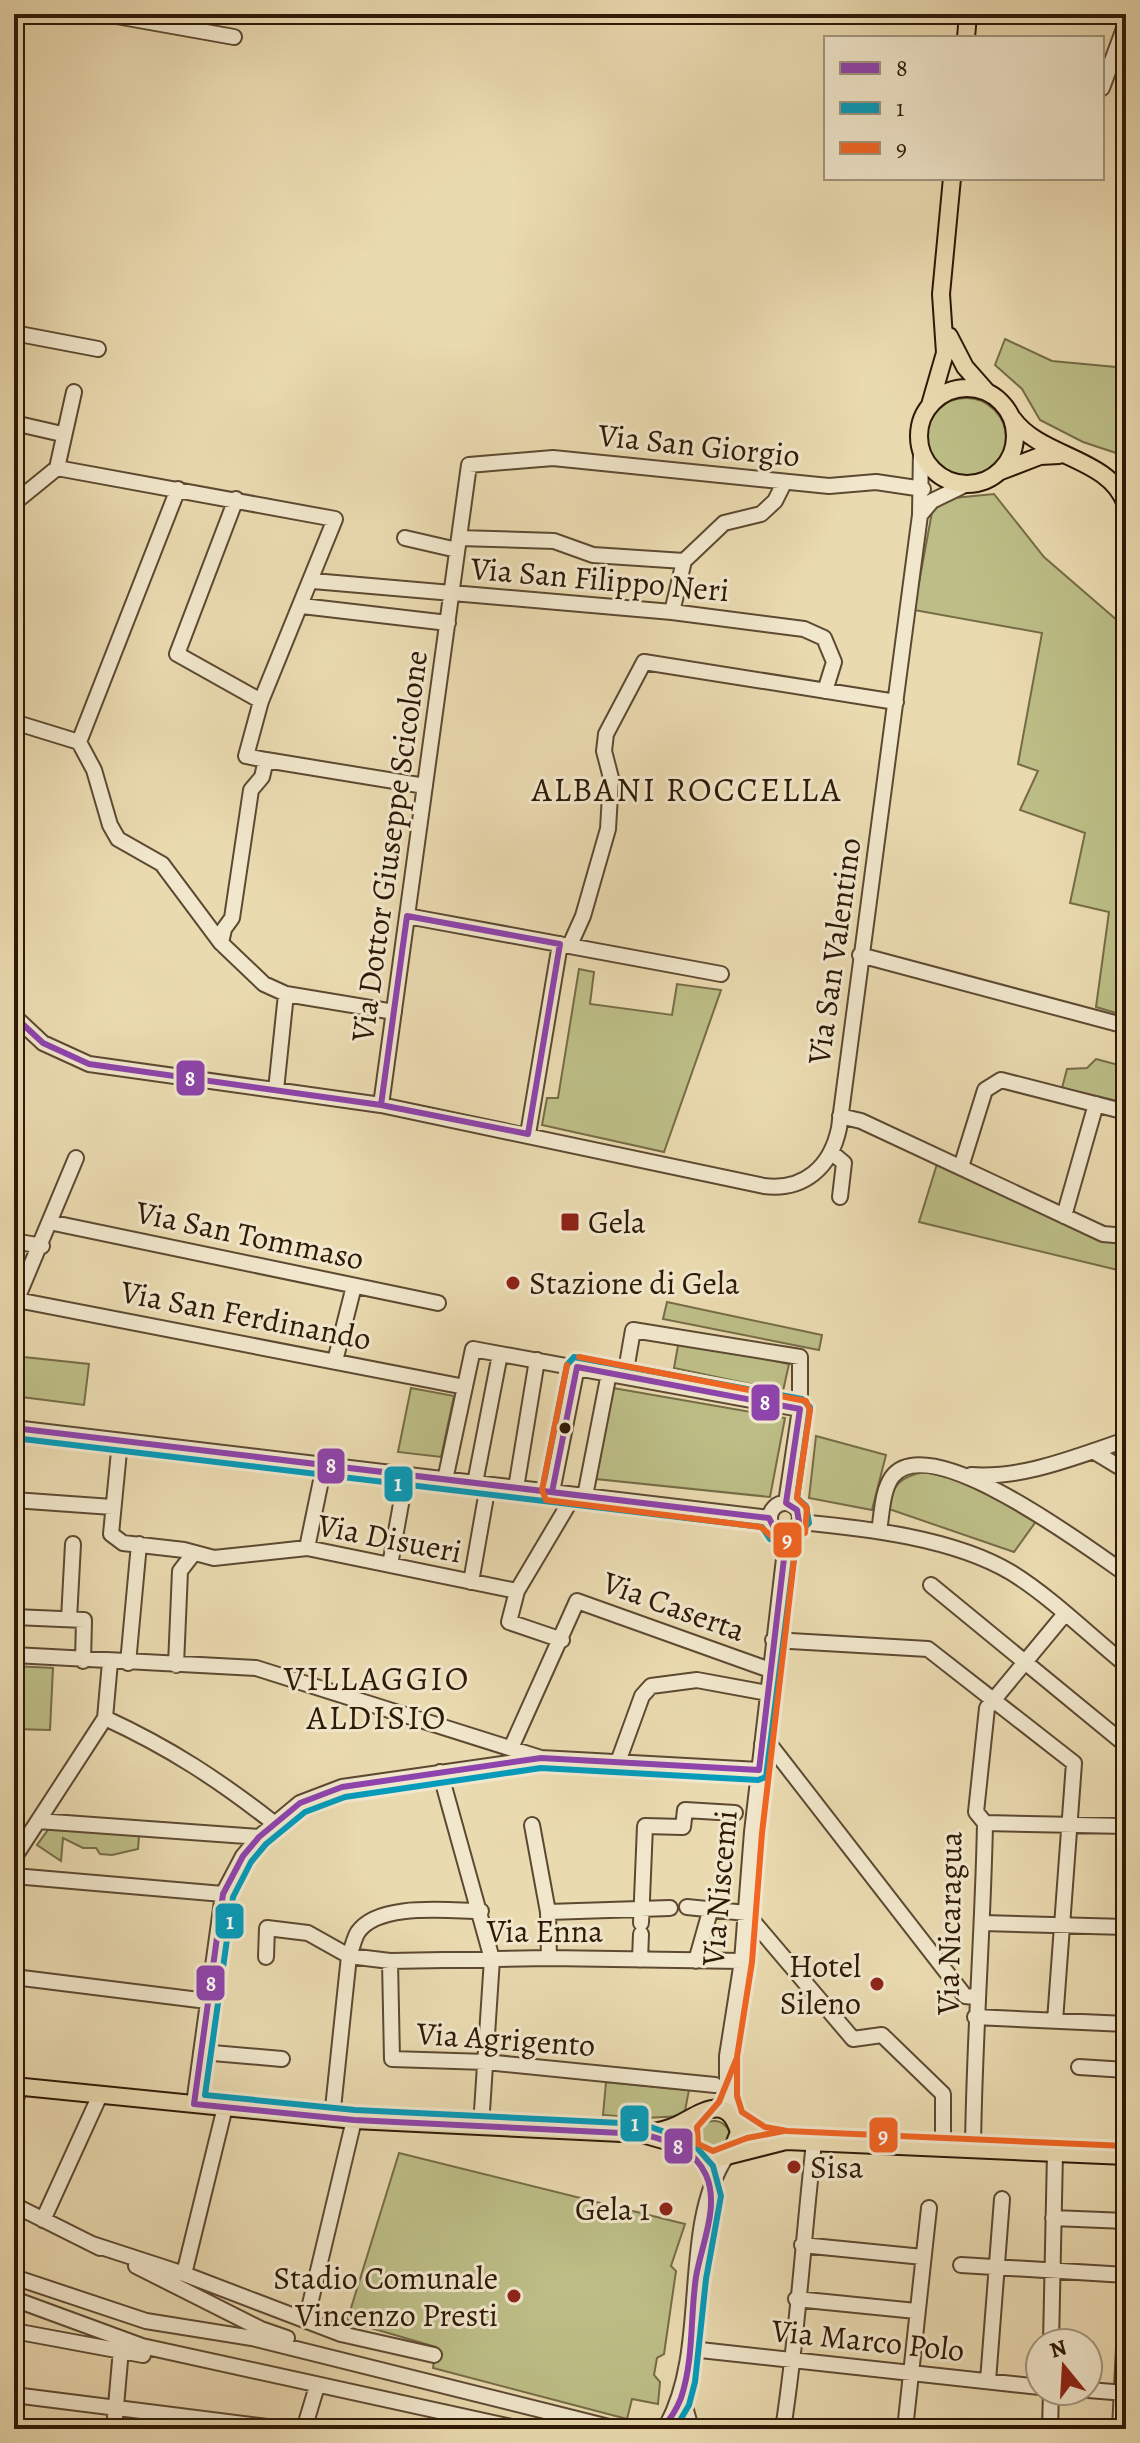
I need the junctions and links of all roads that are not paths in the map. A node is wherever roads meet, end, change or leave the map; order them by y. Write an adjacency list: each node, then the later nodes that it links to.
1 (105, 14): 5 (street)
2 (968, 14): 4 (main road)
3 (1126, 23): 6 (street)
4 (966, 36)
5 (234, 37)
6 (1104, 83)
7 (952, 180): 8 (main road)
8 (946, 330): 12 (main road); 13 (main road)
9 (14, 333): 10 (street)
10 (98, 349)
11 (74, 392): 16 (street)
12 (990, 394): 13 (main road); 14 (main road)
13 (927, 409): 17 (main road)
14 (1010, 414): 18 (main road); 21 (main road)
15 (14, 423): 16 (street)
16 (62, 434): 20 (street)
17 (921, 450): 23 (main road); 25 (street, Via San Valentino)
18 (1061, 455): 21 (main road); 28 (main road)
19 (469, 465): 22 (street, Via San Giorgio); 31 (street, Via Dottor Giuseppe Scicolone)
20 (57, 468): 24 (street); 27 (street)
21 (999, 472): 23 (main road)
22 (784, 483): 25 (street, Via San Giorgio); 32 (street)
23 (967, 484): 29 (street)
24 (178, 489): 26 (street); 42 (street)
25 (923, 489): 29 (street, Via San Valentino)
26 (236, 499): 33 (street); 39 (street)
27 (14, 503)
28 (1126, 505)
29 (920, 515): 40 (street, Via San Valentino)
30 (405, 538): 31 (street)
31 (458, 544): 32 (street); 34 (street, Via Dottor Giuseppe Scicolone)
32 (684, 561): 36 (street)
33 (313, 581): 34 (street, Via San Filippo Neri); 35 (street)
34 (452, 594): 36 (street, Via San Filippo Neri); 37 (street, Via Dottor Giuseppe Scicolone)
35 (302, 606): 37 (street); 39 (street)
36 (672, 612): 38 (street, Via San Filippo Neri)
37 (448, 623): 44 (street, Via Dottor Giuseppe Scicolone)
38 (825, 691): 40 (street); 47 (street)
39 (261, 701): 43 (street)
40 (896, 702): 48 (street, Via San Valentino)
41 (14, 722): 42 (street)
42 (79, 742): 46 (street)
43 (266, 760): 44 (street); 46 (street)
44 (425, 786): 45 (street, Via Dottor Giuseppe Scicolone)
45 (407, 916): 47 (street); 51 (street, Via Dottor Giuseppe Scicolone)
46 (221, 943): 50 (street)
47 (565, 945): 49 (street); 59 (street)
48 (860, 955): 53 (street); 58 (street, Via San Valentino)
49 (721, 974)
50 (286, 994): 51 (street); 54 (street)
51 (394, 1012): 56 (street, Via Dottor Giuseppe Scicolone)
52 (14, 1016): 54 (street)
53 (1126, 1026)
54 (276, 1090): 56 (street)
55 (1096, 1104): 57 (street); 62 (street); 64 (street)
56 (381, 1105): 59 (street)
57 (1126, 1112)
58 (840, 1116): 60 (street, Via San Valentino); 62 (street)
59 (528, 1134): 60 (street)
60 (831, 1152): 63 (street)
61 (76, 1158): 65 (street)
62 (961, 1167): 64 (street)
63 (840, 1197)
64 (1064, 1216): 66 (street)
65 (49, 1222): 68 (street); 69 (street, Via San Tommaso)
66 (1126, 1236)
67 (14, 1241): 68 (street)
68 (42, 1246): 70 (street)
69 (354, 1286): 71 (street, Via San Tommaso); 74 (street)
70 (16, 1303): 74 (street, Via San Ferdinando)
71 (438, 1303)
72 (500, 1354): 73 (street); 78 (street); 89 (street)
73 (537, 1360): 75 (street); 90 (street)
74 (335, 1361): 78 (street, Via San Ferdinando)
75 (577, 1367): 76 (street); 91 (street)
76 (609, 1373): 77 (street); 92 (street)
77 (625, 1376): 79 (street); 79 (street)
78 (465, 1387): 88 (street)
79 (800, 1409): 94 (street)
80 (14, 1428): 82 (street)
81 (1126, 1440): 83 (street)
82 (120, 1441): 84 (street); 95 (street, Via Disueri)
83 (1093, 1451): 85 (street); 86 (street)
84 (324, 1466): 87 (street); 102 (street)
85 (1126, 1471)
86 (965, 1474): 98 (street); 105 (street)
87 (406, 1476): 88 (street); 104 (street)
88 (445, 1480): 89 (street)
89 (481, 1484): 90 (street); 106 (street)
90 (516, 1488): 91 (street)
91 (552, 1492): 92 (street)
92 (580, 1496): 96 (street); 108 (street)
93 (14, 1500): 95 (street)
94 (786, 1503): 96 (street); 97 (street)
95 (112, 1507): 101 (street, Via Disueri)
96 (769, 1518): 99 (street)
97 (799, 1522): 98 (street); 99 (street)
98 (879, 1531): 109 (street)
99 (787, 1533): 113 (street, Via Niscemi)
100 (73, 1544): 111 (street)
101 (139, 1544): 103 (street, Via Disueri); 118 (street)
102 (307, 1548): 103 (street, Via Disueri); 104 (street, Via Disueri)
103 (194, 1553): 119 (street)
104 (390, 1565): 106 (street, Via Disueri)
105 (1126, 1574)
106 (471, 1582): 108 (street, Via Disueri)
107 (931, 1585): 117 (street)
108 (517, 1591): 112 (street)
109 (1064, 1615): 117 (street); 120 (street)
110 (14, 1617): 111 (street)
111 (69, 1619): 115 (street)
112 (562, 1640): 121 (street, Via Caserta); 127 (street, Via Caserta)
113 (773, 1640): 121 (street, Via Niscemi); 123 (street)
114 (14, 1655): 115 (street)
115 (83, 1661): 116 (street)
116 (110, 1662): 118 (street); 124 (street)
117 (1025, 1662): 123 (street); 126 (street)
118 (128, 1663): 119 (street)
119 (176, 1665): 127 (street)
120 (1126, 1665)
121 (770, 1670): 122 (street, Via Niscemi)
122 (767, 1693): 125 (street, Via Niscemi); 129 (street)
123 (992, 1702): 134 (street, Via Nicaragua); 137 (street)
124 (105, 1718): 133 (street); 135 (street)
125 (762, 1744): 130 (street, Via Niscemi); 162 (street)
126 (1126, 1745)
127 (511, 1748): 128 (street)
128 (541, 1758): 129 (street); 131 (street)
129 (618, 1762): 130 (street)
130 (759, 1770): 148 (street, Via Niscemi)
131 (440, 1772): 135 (street); 146 (street)
132 (735, 1813): 149 (street)
133 (38, 1821): 139 (street); 140 (street)
134 (985, 1823): 137 (street); 150 (street, Via Nicaragua)
135 (275, 1824): 139 (street)
136 (532, 1825): 147 (street)
137 (1069, 1825): 138 (street); 151 (street)
138 (1126, 1826)
139 (259, 1837): 142 (street)
140 (14, 1858)
141 (14, 1876): 142 (street)
142 (223, 1894): 163 (street)
143 (687, 1907): 145 (street)
144 (670, 1908): 149 (street)
145 (711, 1908): 148 (street); 159 (street)
146 (481, 1911): 153 (street); 156 (street)
147 (548, 1912): 149 (street); 155 (street)
148 (746, 1913): 160 (street, Via Niscemi); 186 (street)
149 (641, 1922): 157 (street)
150 (983, 1923): 151 (street); 162 (street, Via Nicaragua)
151 (1062, 1925): 152 (street); 165 (street)
152 (1126, 1927)
153 (349, 1956): 154 (street); 158 (street, Via Enna); 179 (street)
154 (266, 1957)
155 (549, 1958): 156 (street, Via Enna); 157 (street, Via Enna)
156 (492, 1959): 158 (street, Via Enna); 170 (street)
157 (640, 1960): 159 (street, Via Enna)
158 (390, 1961): 170 (street, Via Agrigento)
159 (696, 1961): 160 (street, Via Enna)
160 (742, 1961): 168 (street, Via Niscemi)
161 (14, 1977): 163 (street)
162 (975, 1997): 164 (street, Via Nicaragua)
163 (207, 2001): 167 (street)
164 (975, 2017): 165 (street); 187 (street, Via Nicaragua)
165 (1055, 2021): 166 (street)
166 (1126, 2024)
167 (201, 2052): 169 (street); 176 (street)
168 (727, 2056): 173 (street); 181 (street)
169 (282, 2059)
170 (486, 2062): 173 (street, Via Agrigento); 182 (street)
171 (1079, 2067): 172 (street)
172 (1126, 2070)
173 (715, 2085): 178 (street)
174 (16, 2092): 175 (main road)
175 (100, 2095): 176 (main road); 197 (street)
176 (194, 2104): 177 (main road)
177 (225, 2107): 179 (main road); 205 (street)
178 (694, 2115): 181 (main road); 183 (main road); 188 (main road)
179 (332, 2118): 180 (main road)
180 (354, 2120): 182 (main road); 212 (street)
181 (735, 2122): 184 (main road); 190 (main road)
182 (481, 2126): 183 (main road)
183 (642, 2134): 188 (main road)
184 (786, 2141): 185 (main road); 190 (main road)
185 (814, 2143): 186 (main road); 200 (street)
186 (943, 2148): 187 (main road)
187 (973, 2149): 189 (main road)
188 (693, 2153): 190 (main road); 192 (street)
189 (1055, 2153): 191 (main road); 196 (street)
190 (729, 2155): 192 (street)
191 (1126, 2156)
192 (711, 2188): 216 (street)
193 (1002, 2199): 203 (street)
194 (14, 2205): 197 (street)
195 (929, 2208): 201 (street)
196 (1053, 2218): 198 (street); 204 (street)
197 (43, 2220): 199 (street)
198 (1126, 2221)
199 (92, 2244): 205 (street); 218 (street)
200 (802, 2245): 201 (street); 209 (street)
201 (923, 2257): 211 (street)
202 (961, 2265): 203 (street)
203 (997, 2267): 204 (street); 222 (street)
204 (1052, 2270): 206 (street); 213 (street)
205 (184, 2274): 212 (street)
206 (1126, 2275)
207 (14, 2277): 218 (street)
208 (14, 2299): 219 (street)
209 (796, 2299): 211 (street); 220 (street)
210 (1126, 2308): 227 (street)
211 (916, 2311): 221 (street)
212 (306, 2321): 217 (street)
213 (1051, 2327)
214 (14, 2331): 215 (street)
215 (121, 2349): 219 (street); 229 (street)
216 (691, 2349): 220 (street, Via Marco Polo); 226 (street)
217 (434, 2355)
218 (338, 2359): 237 (street)
219 (203, 2360): 224 (street)
220 (794, 2360): 221 (street, Via Marco Polo); 238 (street)
221 (912, 2373): 222 (street, Via Marco Polo); 239 (street)
222 (988, 2381): 223 (street, Via Marco Polo)
223 (1024, 2385)
224 (317, 2386): 235 (street); 236 (street)
225 (1104, 2391): 227 (street)
226 (681, 2393): 231 (street); 232 (street)
227 (1124, 2393): 241 (street)
228 (14, 2395): 229 (street)
229 (117, 2407): 233 (street); 234 (street)
230 (1051, 2407): 240 (street)
231 (664, 2427): 232 (street)
232 (692, 2428)
233 (114, 2429)
234 (284, 2429)
235 (304, 2429)
236 (521, 2429)
237 (617, 2429)
238 (783, 2429)
239 (905, 2429)
240 (1050, 2429)
241 (1120, 2429)

